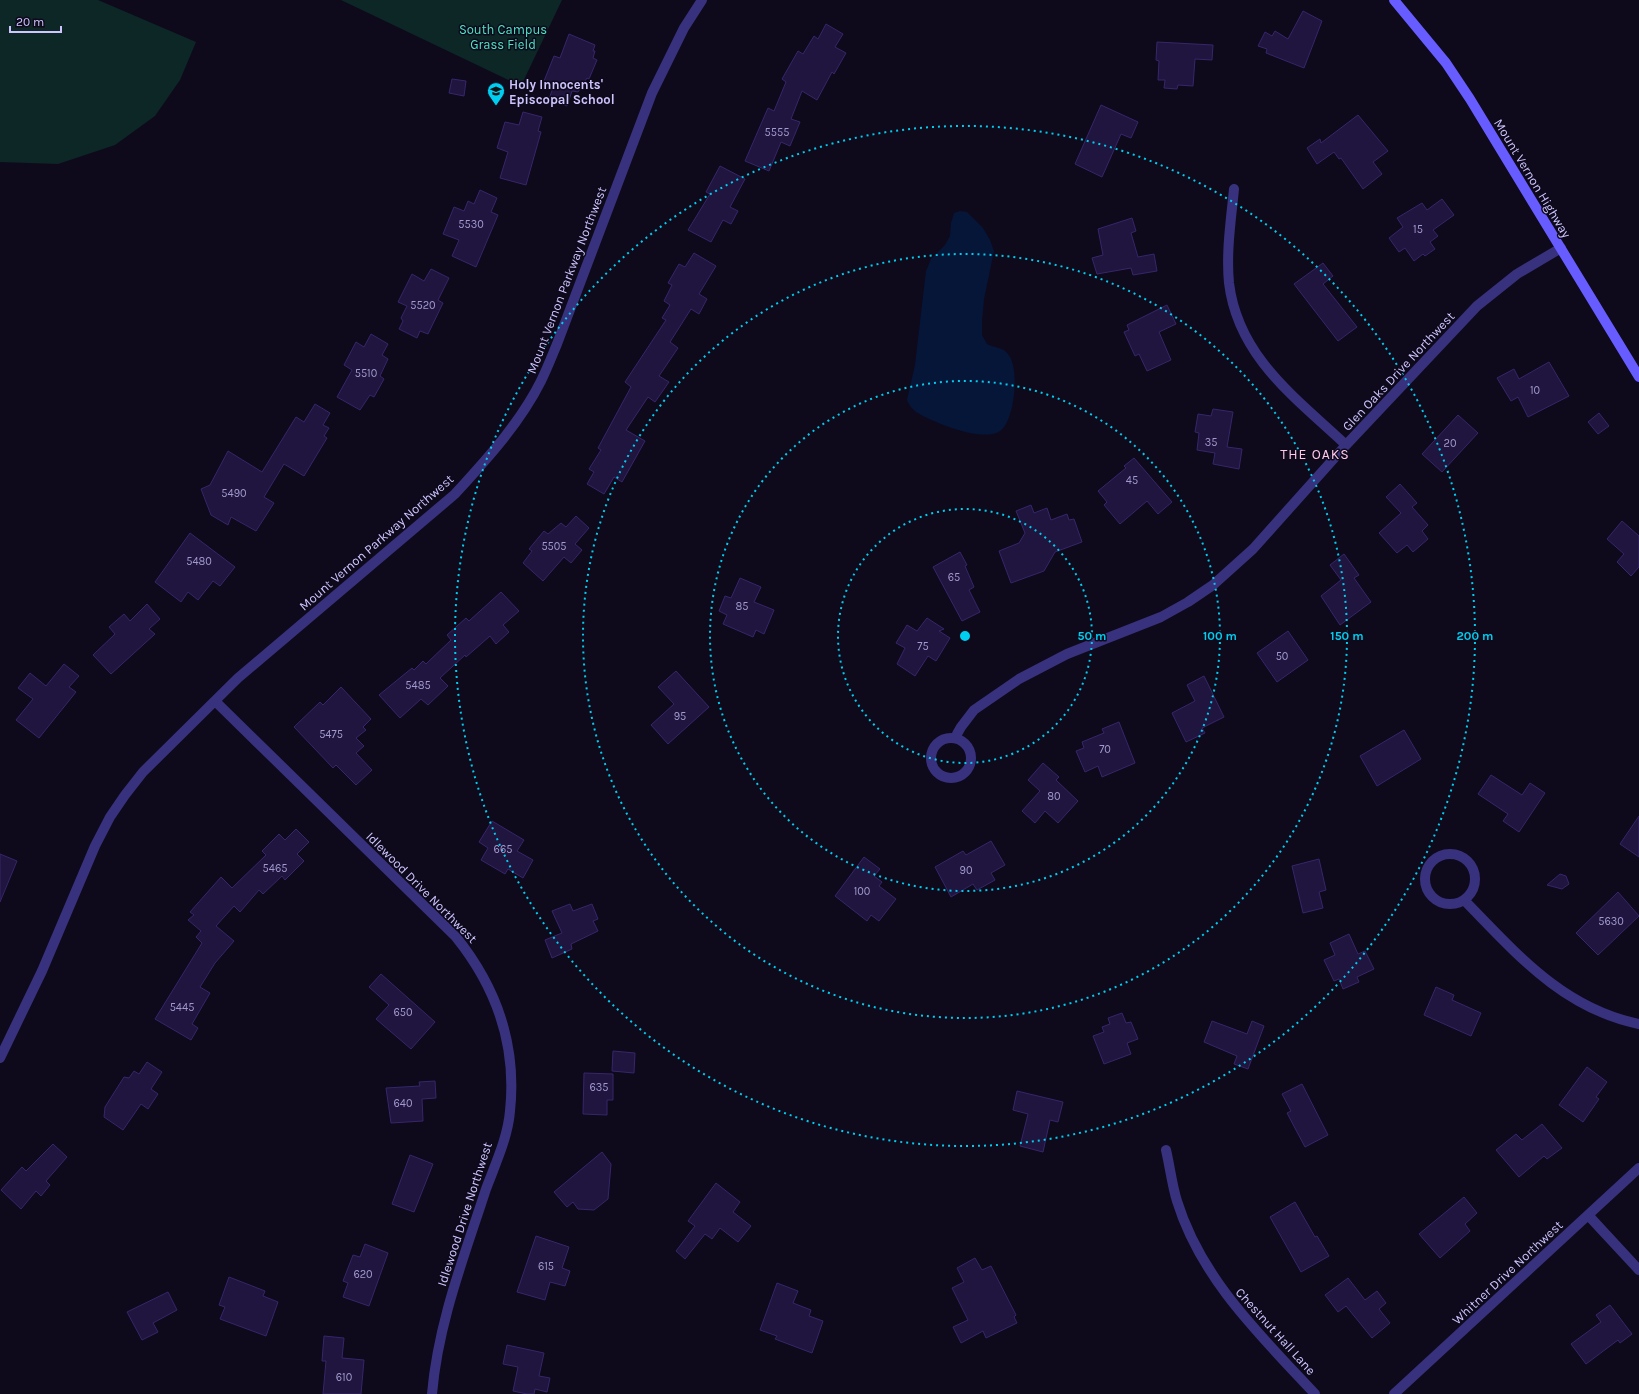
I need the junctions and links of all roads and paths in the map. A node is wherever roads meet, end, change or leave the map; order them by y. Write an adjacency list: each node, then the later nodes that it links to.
1 (702, 0): 7 (street, Mount Vernon Parkway Northwest)
2 (1394, 0): 4 (street, Mount Vernon Highway)
3 (1234, 189): 6 (street)
4 (1561, 248): 5 (street, Mount Vernon Highway); 6 (street, Glen Oaks Drive Northwest)
5 (1639, 377)
6 (1346, 445): 8 (street, Glen Oaks Drive Northwest)
7 (215, 701): 11 (street, Mount Vernon Parkway Northwest); 16 (street, Idlewood Drive Northwest)
8 (957, 738): 8 (street)
9 (1464, 900): 9 (street); 10 (street)
10 (1639, 1024)
11 (0, 1058)
12 (1166, 1150): 17 (street, Chestnut Hall Lane)
13 (1639, 1168): 14 (street, Whitner Drive Northwest)
14 (1588, 1215): 15 (street); 18 (street, Whitner Drive Northwest)
15 (1639, 1270)
16 (432, 1394)
17 (1315, 1394)
18 (1394, 1394)

